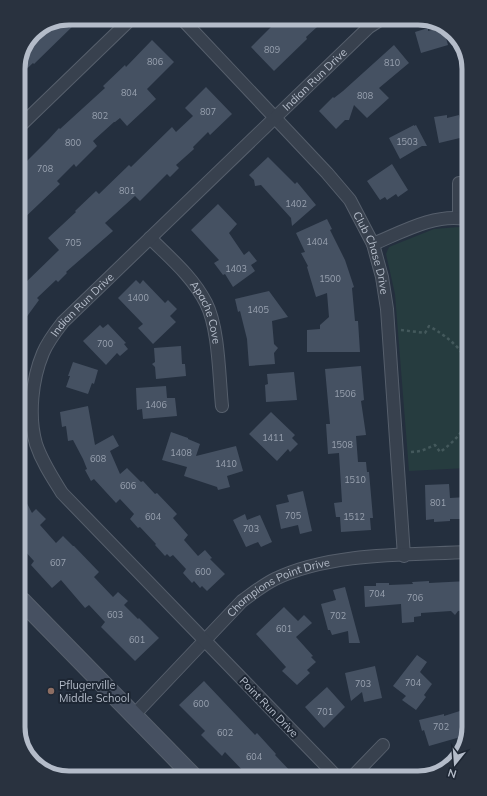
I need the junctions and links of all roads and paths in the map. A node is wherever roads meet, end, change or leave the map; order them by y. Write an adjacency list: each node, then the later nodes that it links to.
1 (125, 25): 5 (street)
2 (188, 25): 4 (street, Club Chase Drive)
3 (372, 25): 4 (street, Indian Run Drive)
4 (274, 118): 8 (street, Indian Run Drive); 9 (street, Club Chase Drive)
5 (25, 120)
6 (459, 184): 7 (street)
7 (462, 218): 9 (street)
8 (150, 238): 12 (street, Apache Cove); 18 (street, Indian Run Drive)
9 (373, 244): 16 (street, Club Chase Drive)
10 (401, 330): 11 (path)
11 (462, 353)
12 (222, 406)
13 (462, 431): 14 (path)
14 (411, 452)
15 (462, 552): 16 (street, Champions Point Drive)
16 (404, 556): 18 (street, Champions Point Drive)
17 (25, 604): 19 (street)
18 (205, 640): 19 (street, Champions Point Drive); 22 (street, Point Run Drive)
19 (134, 715): 21 (street)
20 (383, 745): 23 (street)
21 (188, 771)
22 (331, 771)
23 (358, 771)

